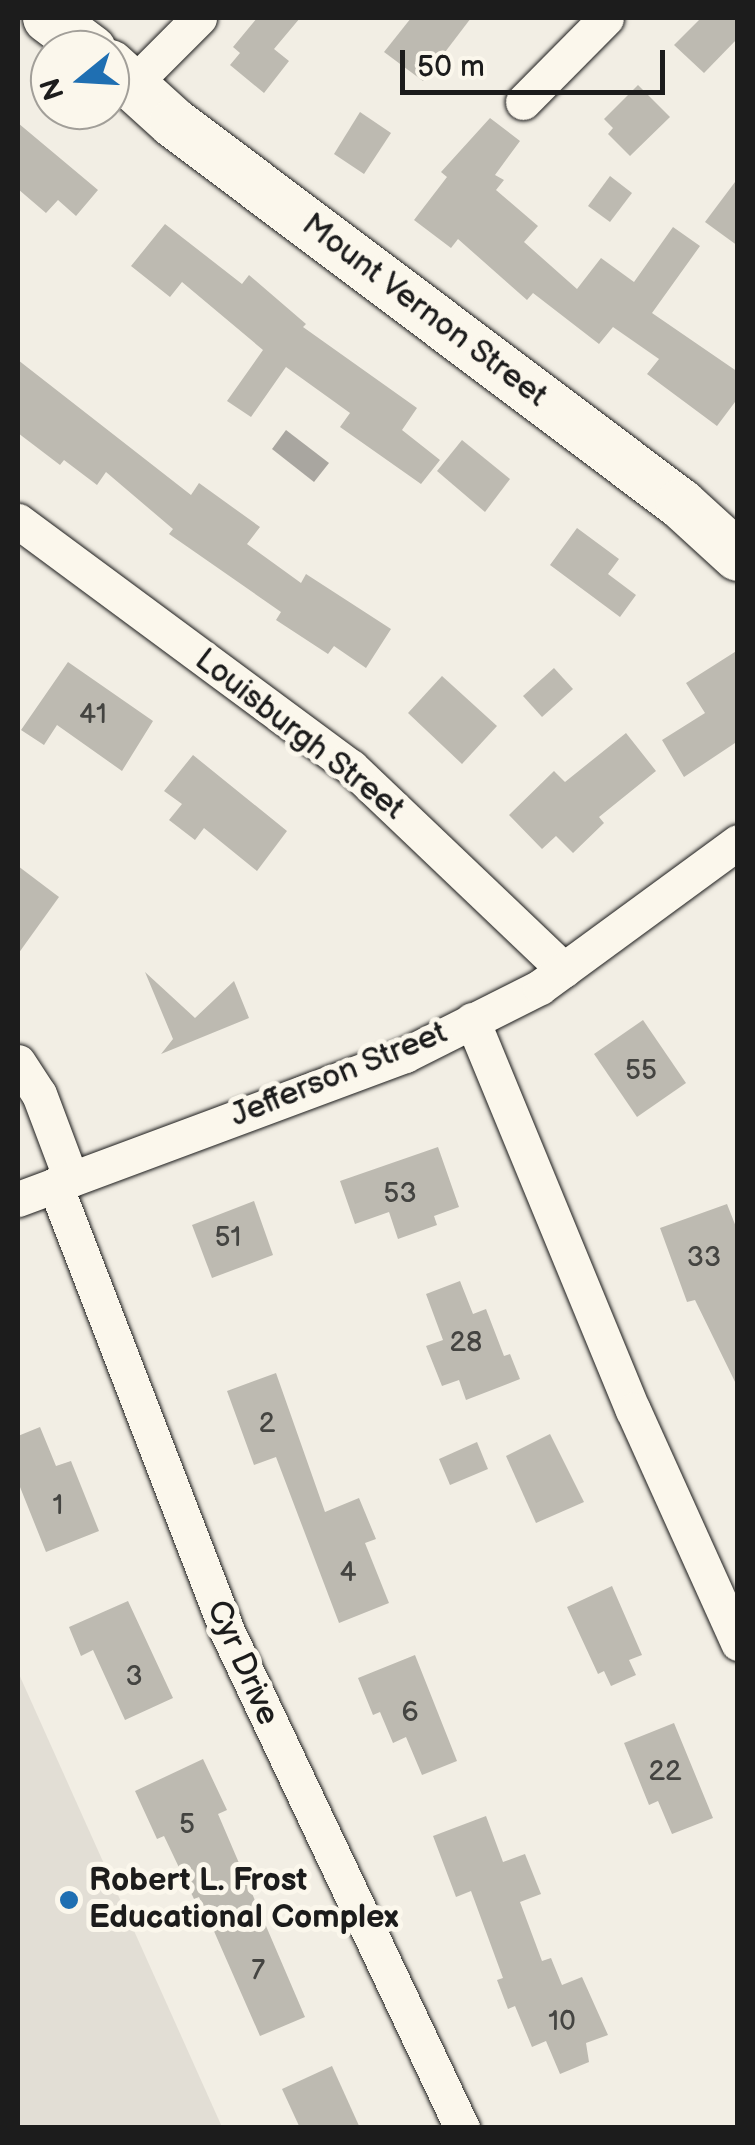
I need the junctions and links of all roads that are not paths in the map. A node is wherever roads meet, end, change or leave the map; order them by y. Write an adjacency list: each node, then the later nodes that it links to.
1 (199, 18): 3 (street)
2 (606, 18): 5 (street)
3 (130, 68)
4 (130, 82): 7 (main road, Mount Vernon Street)
5 (523, 102)
6 (18, 521): 9 (street, Louisburgh Street)
7 (738, 556)
8 (738, 842): 9 (street, Jefferson Street)
9 (564, 970): 10 (street, Jefferson Street)
10 (472, 1020): 12 (street, Jefferson Street); 14 (street)
11 (18, 1062): 12 (street, Cyr Drive)
12 (63, 1182): 13 (street, Jefferson Street); 15 (street, Cyr Drive)
13 (18, 1199)
14 (738, 1643)
15 (462, 2128)

